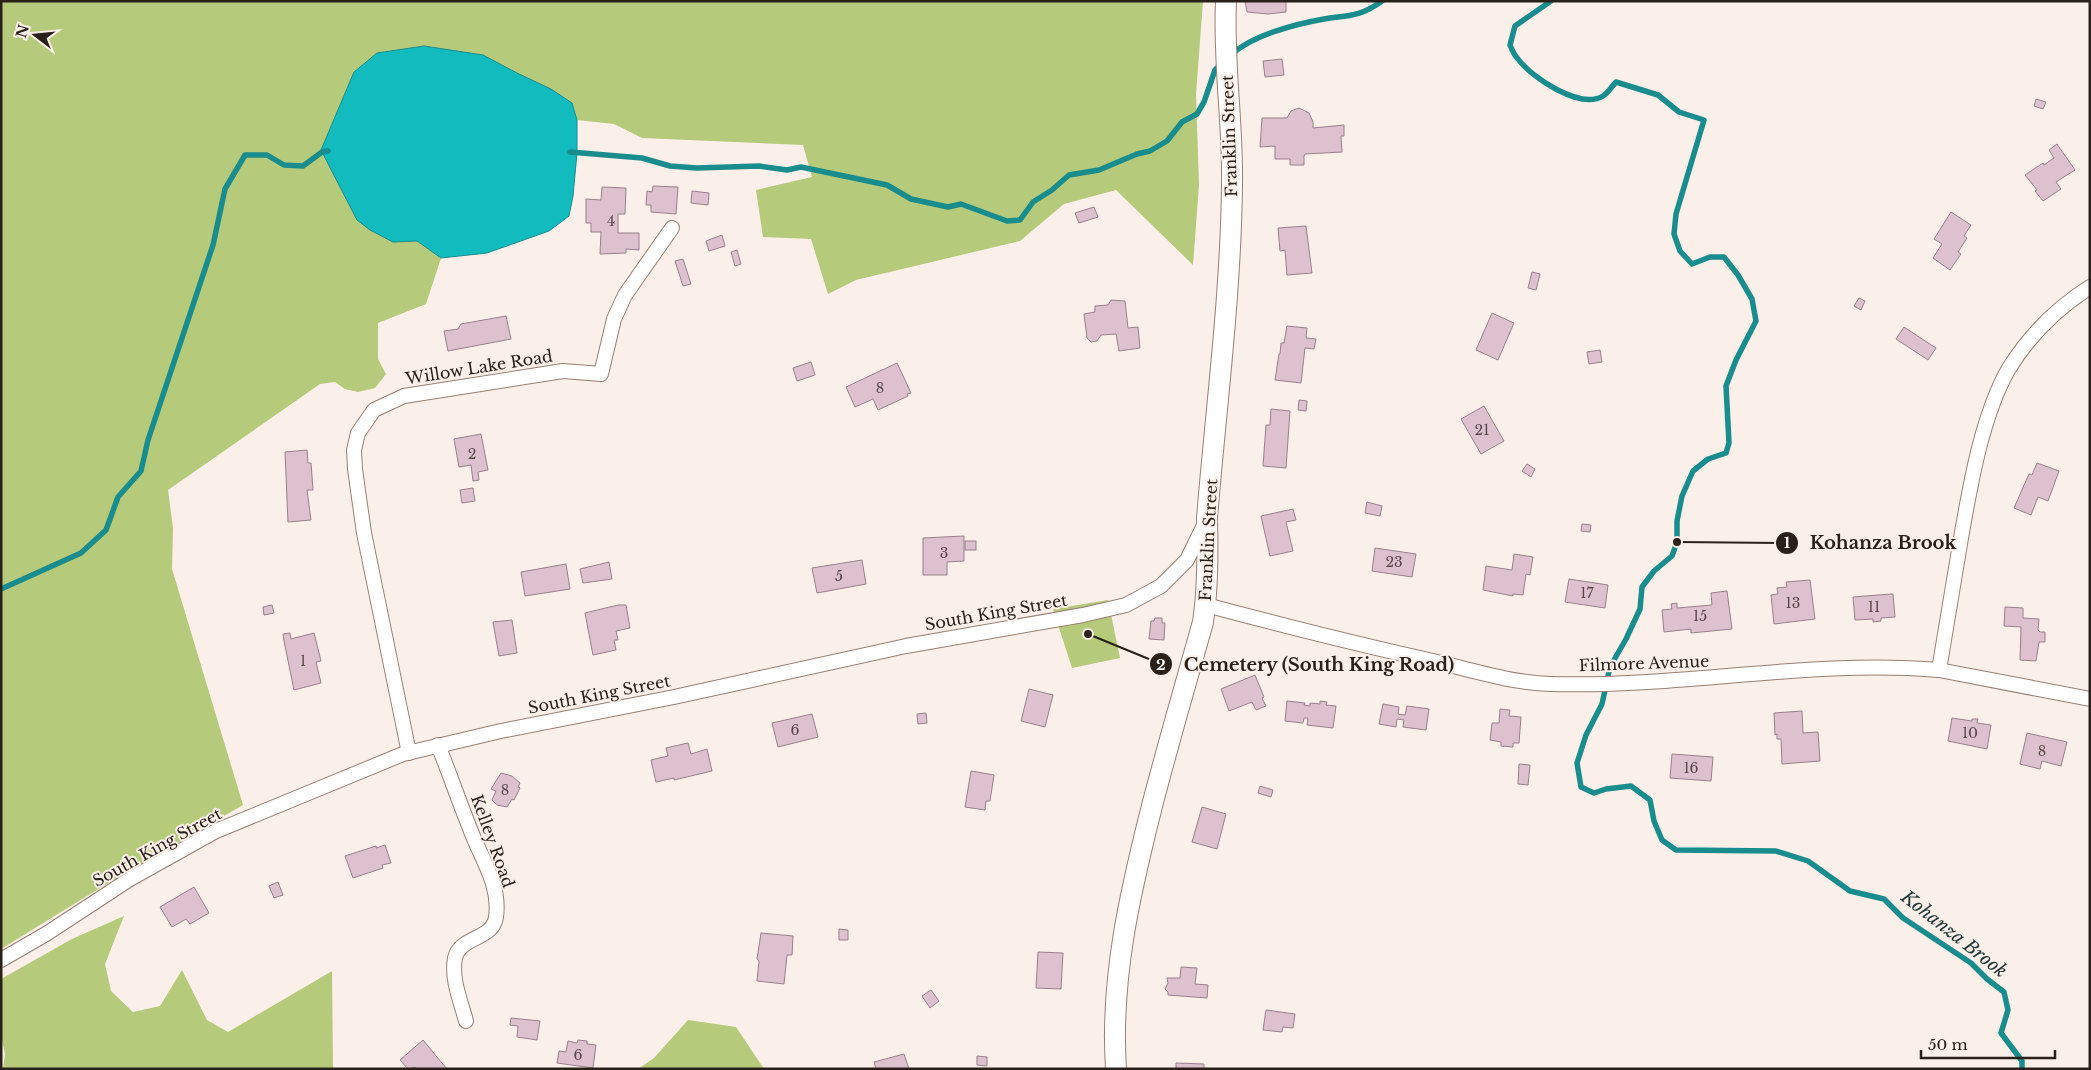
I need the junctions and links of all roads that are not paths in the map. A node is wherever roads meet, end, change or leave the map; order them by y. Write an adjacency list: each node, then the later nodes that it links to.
1 (1226, 1): 4 (main road, Franklin Street)
2 (672, 228): 9 (street, Willow Lake Road)
3 (2090, 287): 6 (street)
4 (1207, 518): 5 (main road, Franklin Street); 8 (street, South King Street)
5 (1206, 605): 6 (street, Filmore Avenue); 12 (main road, Franklin Street)
6 (1939, 670): 7 (street, Filmore Avenue)
7 (2090, 699)
8 (438, 745): 9 (street, South King Street); 11 (street, Kelley Road)
9 (409, 752): 10 (street, South King Street)
10 (1, 960)
11 (466, 1021)
12 (1116, 1069)

